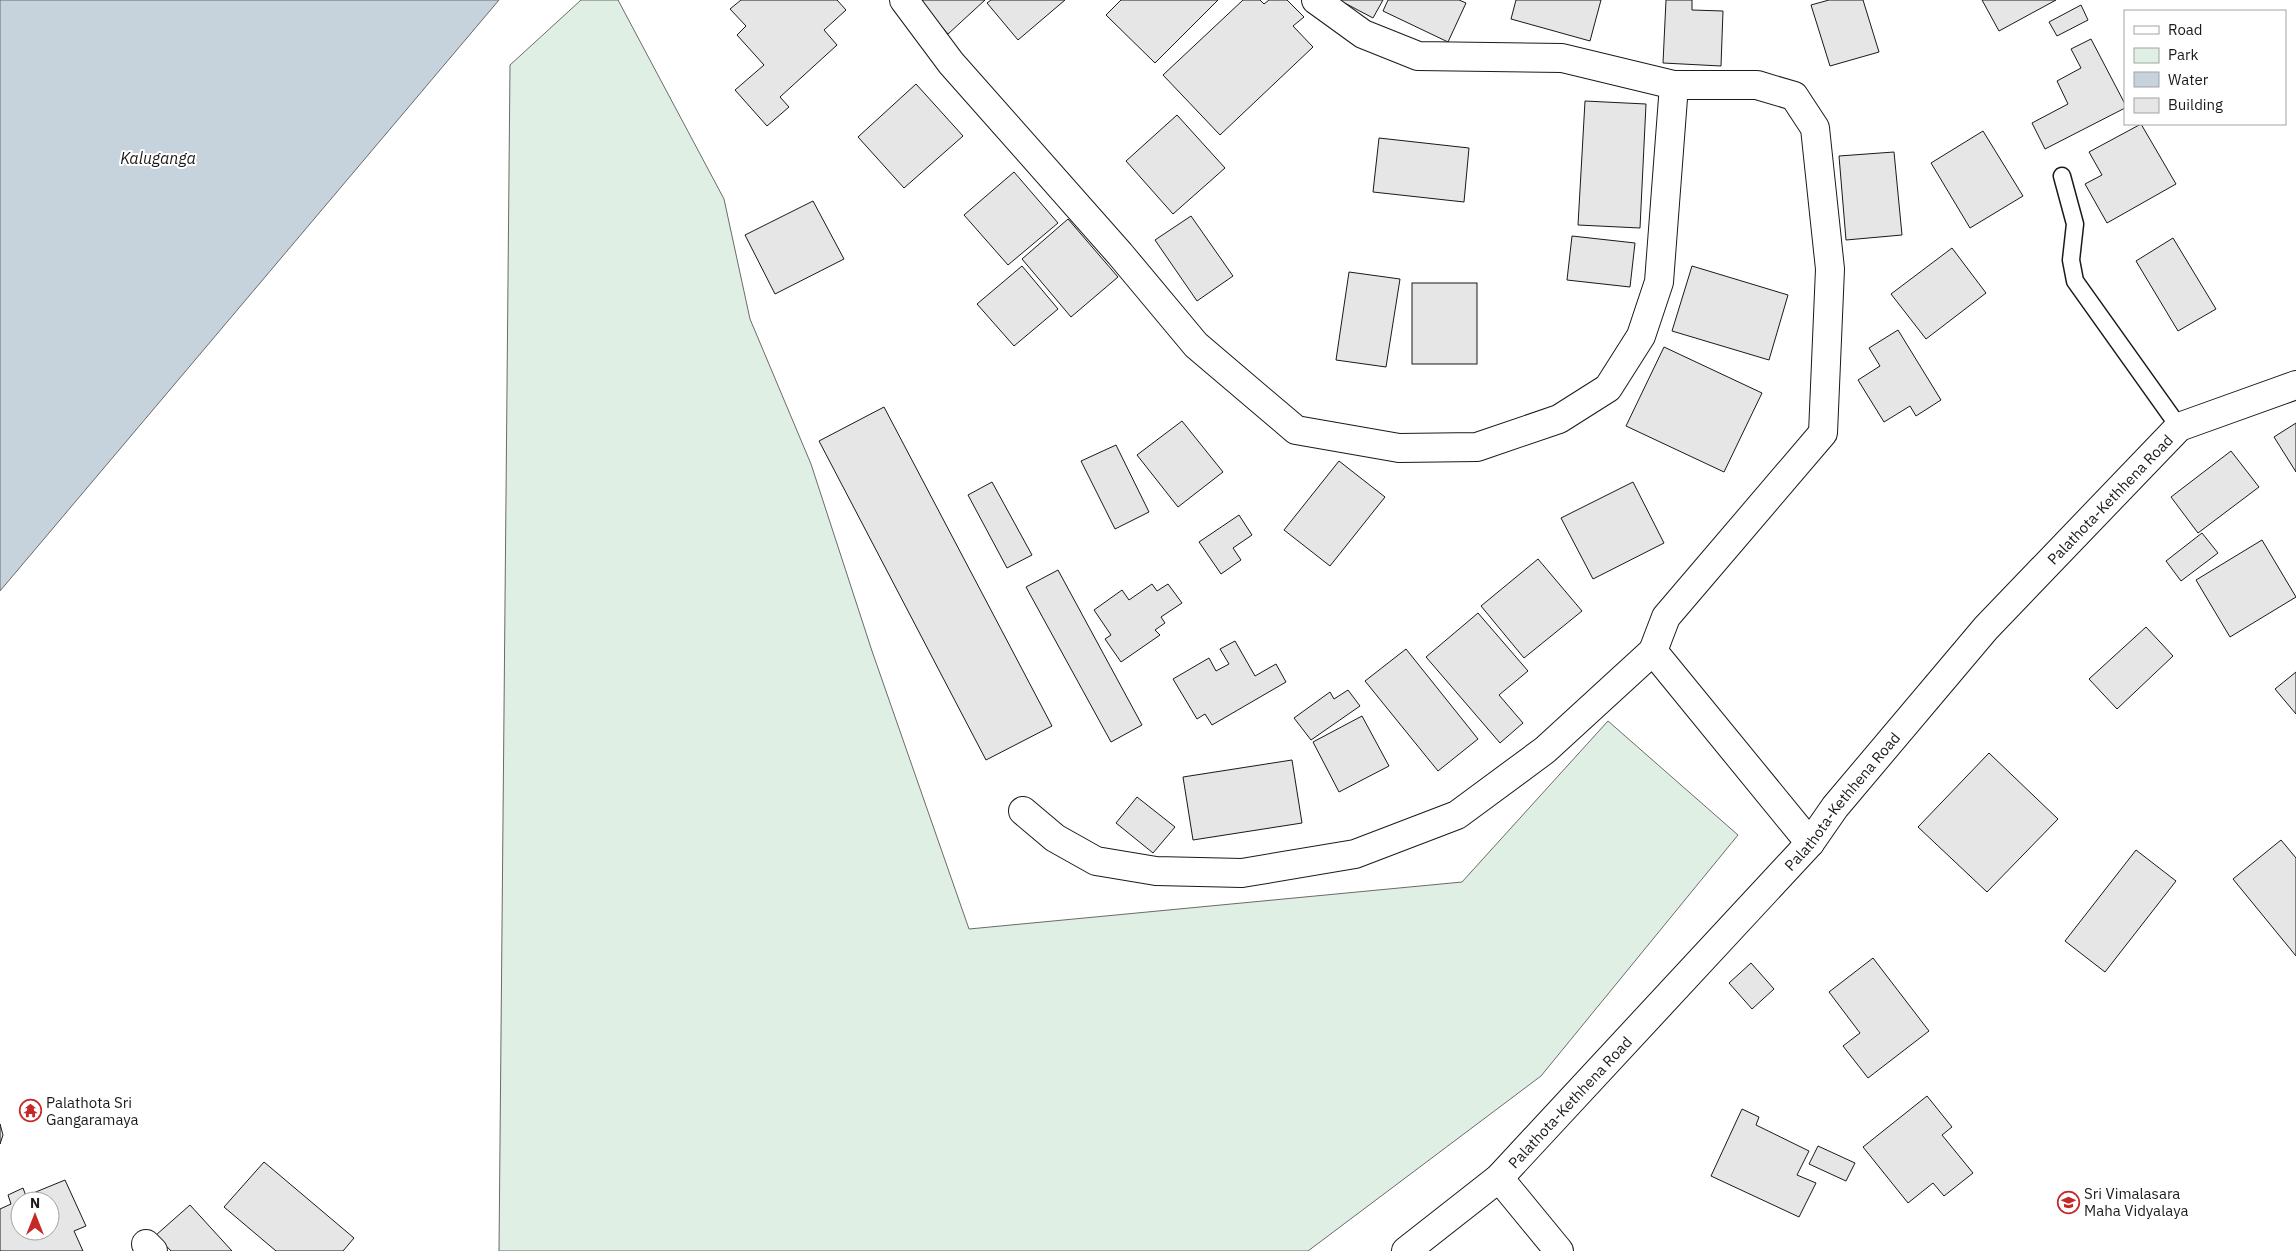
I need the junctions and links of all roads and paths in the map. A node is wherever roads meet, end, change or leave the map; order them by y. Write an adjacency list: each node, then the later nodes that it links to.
1 (904, 0): 3 (street)
2 (1316, 0): 3 (street)
3 (1674, 85): 7 (street)
4 (2062, 176): 6 (lane)
5 (2296, 386): 6 (street, Palathota-Kethhena Road)
6 (2179, 427): 9 (street, Palathota-Kethhena Road)
7 (1653, 651): 8 (street); 9 (street)
8 (1023, 812)
9 (1810, 843): 10 (street, Palathota-Kethhena Road)
10 (1499, 1178): 11 (street, Palathota-Kethhena Road); 12 (street)
11 (1406, 1251)
12 (1558, 1251)

